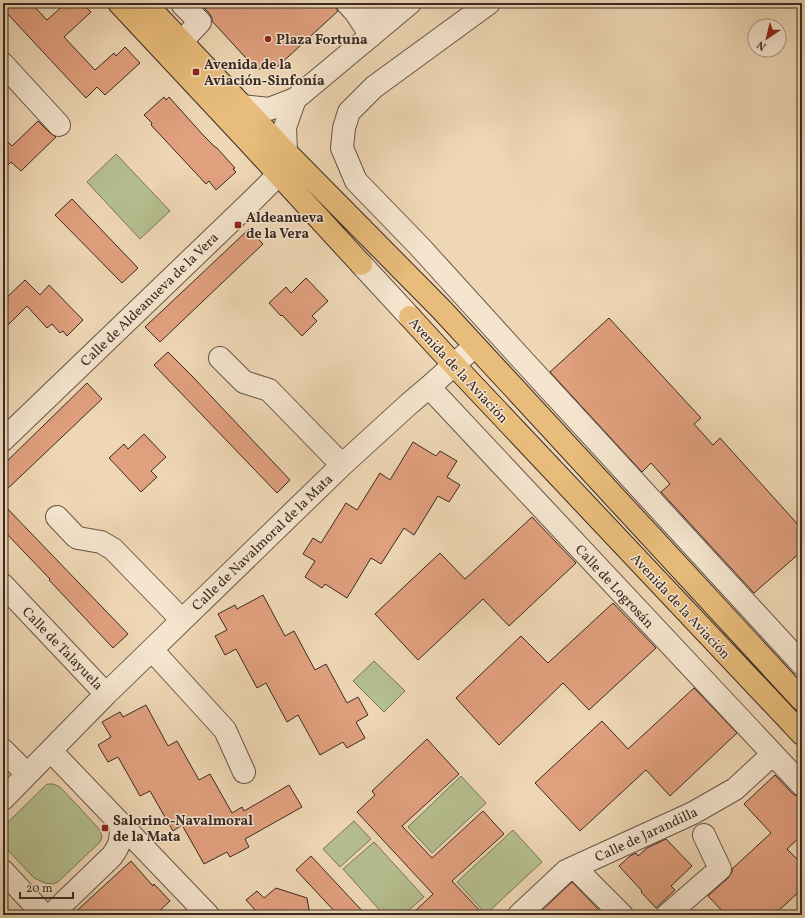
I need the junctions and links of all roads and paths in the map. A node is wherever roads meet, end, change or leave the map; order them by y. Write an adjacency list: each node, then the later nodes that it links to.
1 (119, 3): 15 (main road, Avenida de la Aviación)
2 (145, 3): 9 (main road, Avenida de la Aviación)
3 (185, 3): 9 (street)
4 (347, 3): 8 (street)
5 (368, 3): 8 (street)
6 (410, 3): 8 (street)
7 (489, 3): 28 (street)
8 (378, 30): 11 (street)
9 (181, 42): 12 (main road, Avenida de la Aviación)
10 (3, 64): 13 (street)
11 (295, 99): 12 (street); 14 (street, Calle de Aldeanueva de la Vera)
12 (242, 106): 14 (main road, Avenida de la Aviación)
13 (60, 125)
14 (286, 152): 15 (street, Calle de Aldeanueva de la Vera); 18 (main road, Avenida de la Aviación)
15 (279, 174): 16 (main road, Avenida de la Aviación); 22 (street, Calle de Aldeanueva de la Vera)
16 (361, 264): 17 (street, Avenida de la Aviación)
17 (410, 317): 20 (main road, Avenida de la Aviación)
18 (475, 346): 20 (street, Calle de Navalmoral de la Mata); 30 (main road, Avenida de la Aviación)
19 (220, 358): 23 (street, Calle de Navalmoral de la Mata)
20 (454, 365): 21 (street, Calle de Navalmoral de la Mata); 31 (main road, Avenida de la Aviación)
21 (430, 387): 23 (street, Calle de Navalmoral de la Mata); 34 (street, Calle de Logrosán)
22 (3, 440)
23 (342, 465): 26 (street, Calle de Navalmoral de la Mata)
24 (57, 518): 26 (street, Calle de Navalmoral de la Mata)
25 (3, 585): 29 (street, Calle de Talayuela)
26 (182, 620): 27 (street, Calle de Navalmoral de la Mata)
27 (152, 650): 29 (street, Calle de Navalmoral de la Mata); 35 (street)
28 (802, 664)
29 (106, 694): 33 (street, Calle de Navalmoral de la Mata)
30 (802, 700)
31 (802, 734)
32 (3, 750): 36 (street)
33 (51, 751): 36 (street, Calle de Navalmoral de la Mata); 39 (street)
34 (773, 754): 37 (street, Calle de Logrosán); 46 (street, Calle de Jarandilla)
35 (244, 772)
36 (27, 774): 38 (street, Calle de Navalmoral de la Mata)
37 (802, 785)
38 (3, 799)
39 (121, 824): 43 (street); 45 (street)
40 (704, 835): 48 (street)
41 (3, 871): 44 (street)
42 (582, 875): 47 (street)
43 (203, 913)
44 (44, 915)
45 (52, 915)
46 (519, 915)
47 (622, 915)
48 (667, 915)

